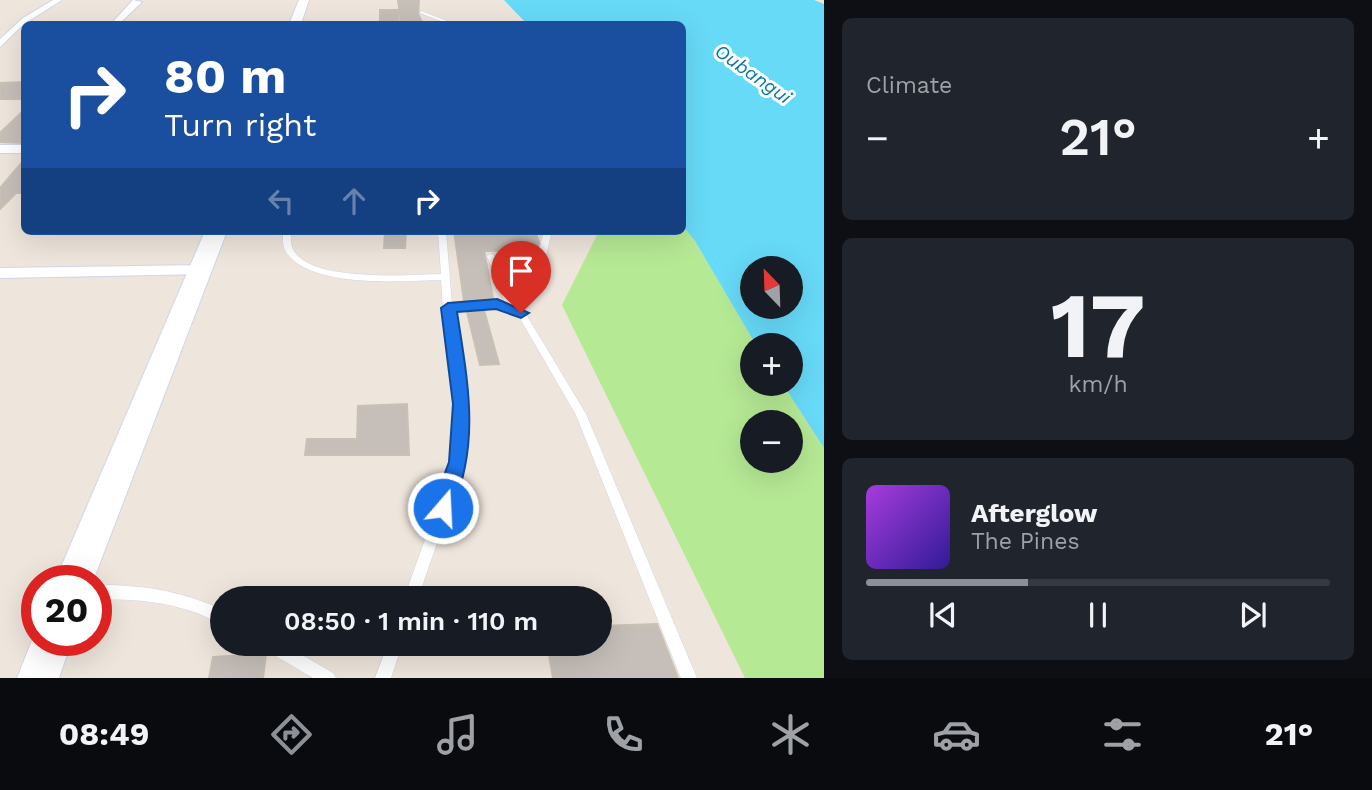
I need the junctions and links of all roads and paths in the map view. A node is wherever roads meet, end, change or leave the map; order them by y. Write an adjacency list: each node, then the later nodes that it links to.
1 (58, 0): 5 (street)
2 (136, 0): 6 (street)
3 (304, 0): 7 (street)
4 (421, 12): 8 (lane)
5 (25, 21)
6 (118, 21)
7 (296, 21)
8 (444, 21)
9 (21, 25): 10 (street)
10 (1, 43): 11 (street)
11 (13, 43)
12 (0, 149): 13 (street)
13 (21, 149)
14 (214, 235): 19 (street)
15 (288, 235): 21 (lane)
16 (442, 235): 21 (lane)
17 (547, 235): 22 (lane)
18 (491, 256): 22 (lane)
19 (201, 271): 20 (street); 24 (street)
20 (0, 273)
21 (446, 277): 23 (lane)
22 (511, 306): 23 (lane); 34 (lane)
23 (448, 308): 25 (lane)
24 (81, 565)
25 (415, 586)
26 (112, 591): 27 (lane)
27 (210, 610)
28 (46, 656): 31 (street)
29 (290, 656): 32 (lane)
30 (391, 656): 33 (lane)
31 (38, 678)
32 (328, 678)
33 (383, 678)
34 (689, 678)

